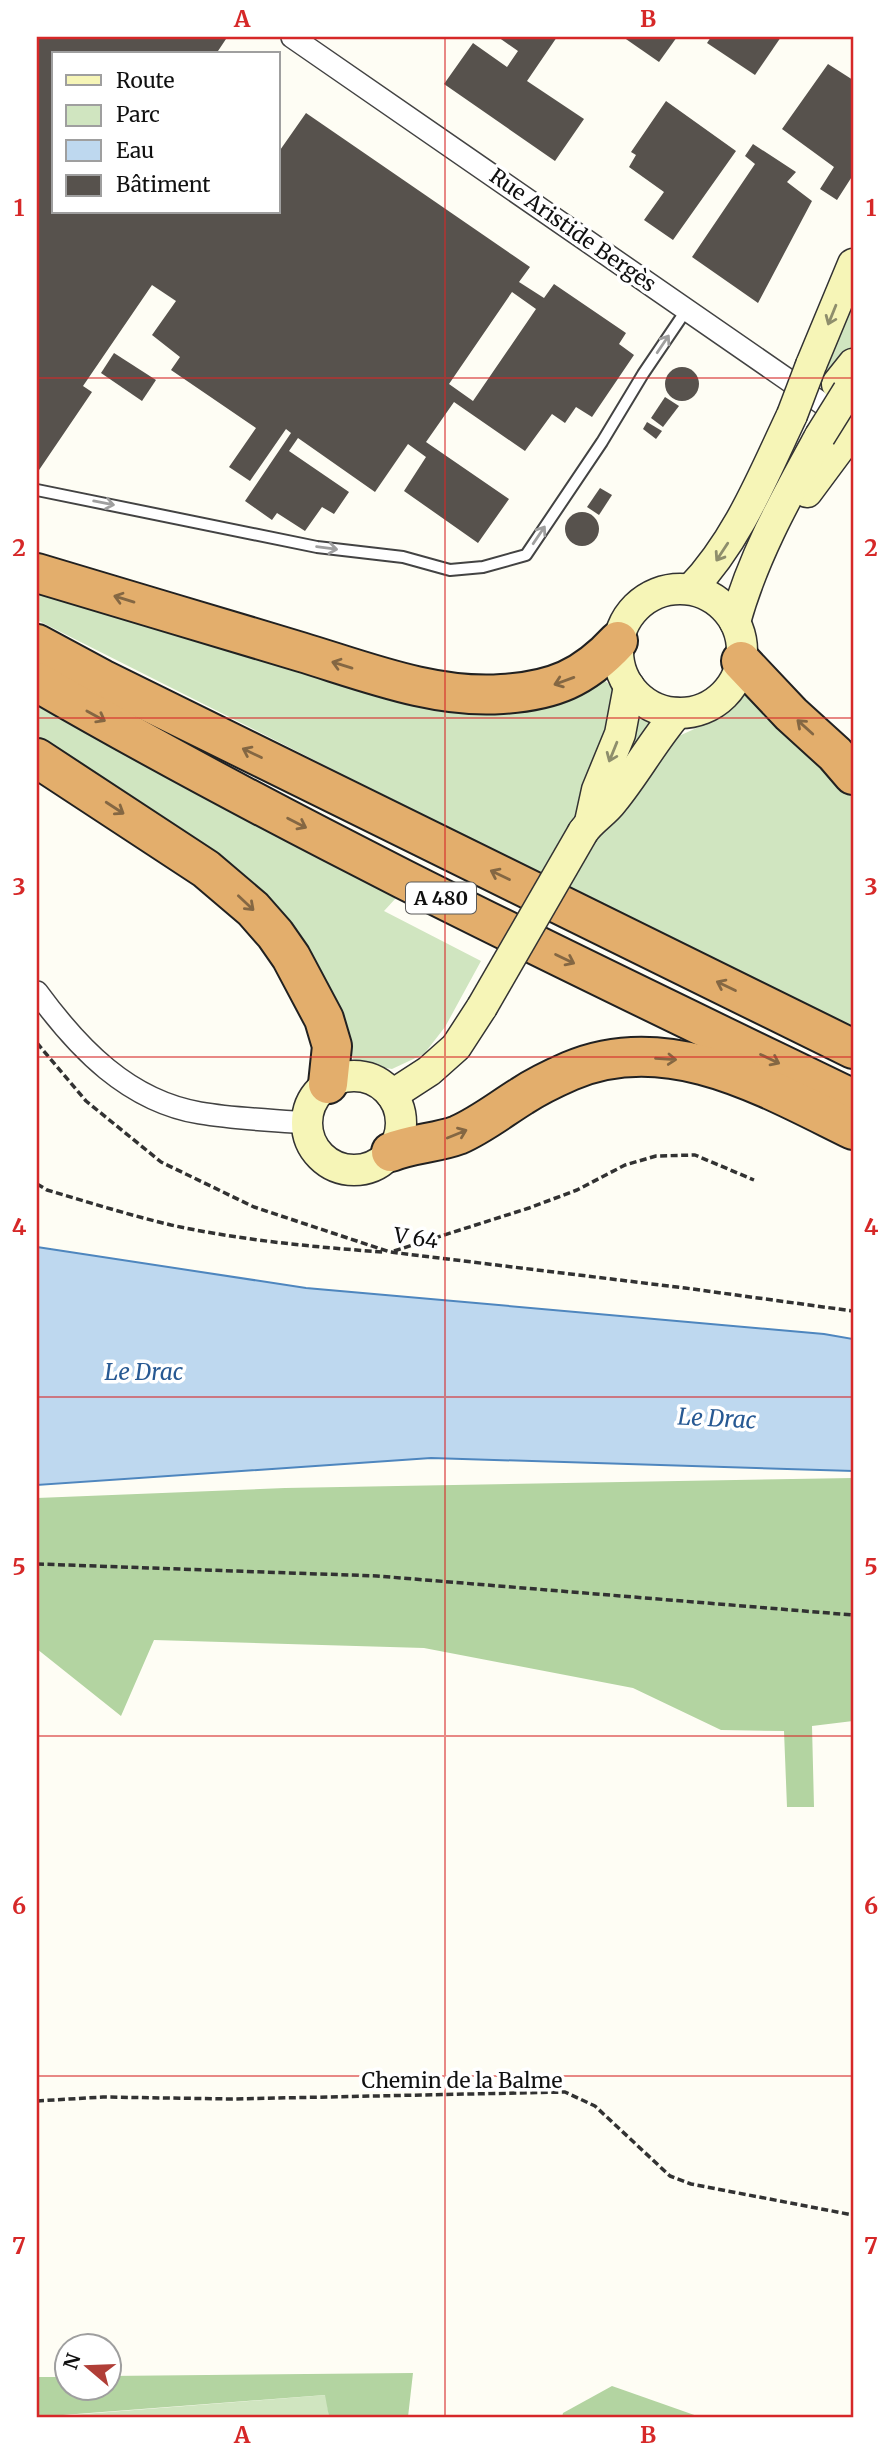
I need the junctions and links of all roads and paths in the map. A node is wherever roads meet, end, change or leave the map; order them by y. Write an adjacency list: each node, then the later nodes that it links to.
1 (292, 37): 3 (street, Rue Aristide Bergès)
2 (853, 264): 5 (main road, one-way to 5, bridge)
3 (687, 309): 5 (street, Rue Aristide Bergès); 6 (lane, one-way to 3)
4 (848, 380): 5 (main road)
5 (827, 431): 8 (main road, one-way to 8); 9 (main road)
6 (37, 491)
7 (37, 573): 10 (highway, one-way to 7)
8 (691, 589): 9 (main road); 10 (main road)
9 (735, 622): 12 (main road)
10 (618, 641): 14 (main road)
11 (37, 643): 21 (highway, A 480, one-way to 11)
12 (741, 661): 15 (main road); 17 (highway, one-way to 12)
13 (37, 682): 24 (highway, A 480, one-way to 24)
14 (629, 686): 15 (main road); 18 (main road, one-way to 18)
15 (677, 713): 18 (main road)
16 (37, 758): 22 (highway, one-way to 22)
17 (853, 775)
18 (586, 827): 23 (main road, bridge)
19 (37, 992): 25 (street)
20 (37, 1043): 30 (path, V 64)
21 (853, 1049)
22 (328, 1084): 23 (main road); 25 (main road)
23 (392, 1096): 27 (main road)
24 (853, 1099)
25 (307, 1123): 27 (main road)
26 (853, 1130): 27 (highway, one-way to 26)
27 (391, 1152)
28 (754, 1180): 30 (path)
29 (37, 1184): 30 (path)
30 (390, 1252): 31 (path, V 64)
31 (853, 1311)
32 (37, 1564): 33 (path)
33 (853, 1615)
34 (37, 2101): 35 (path, Chemin de la Balme)
35 (853, 2215)

